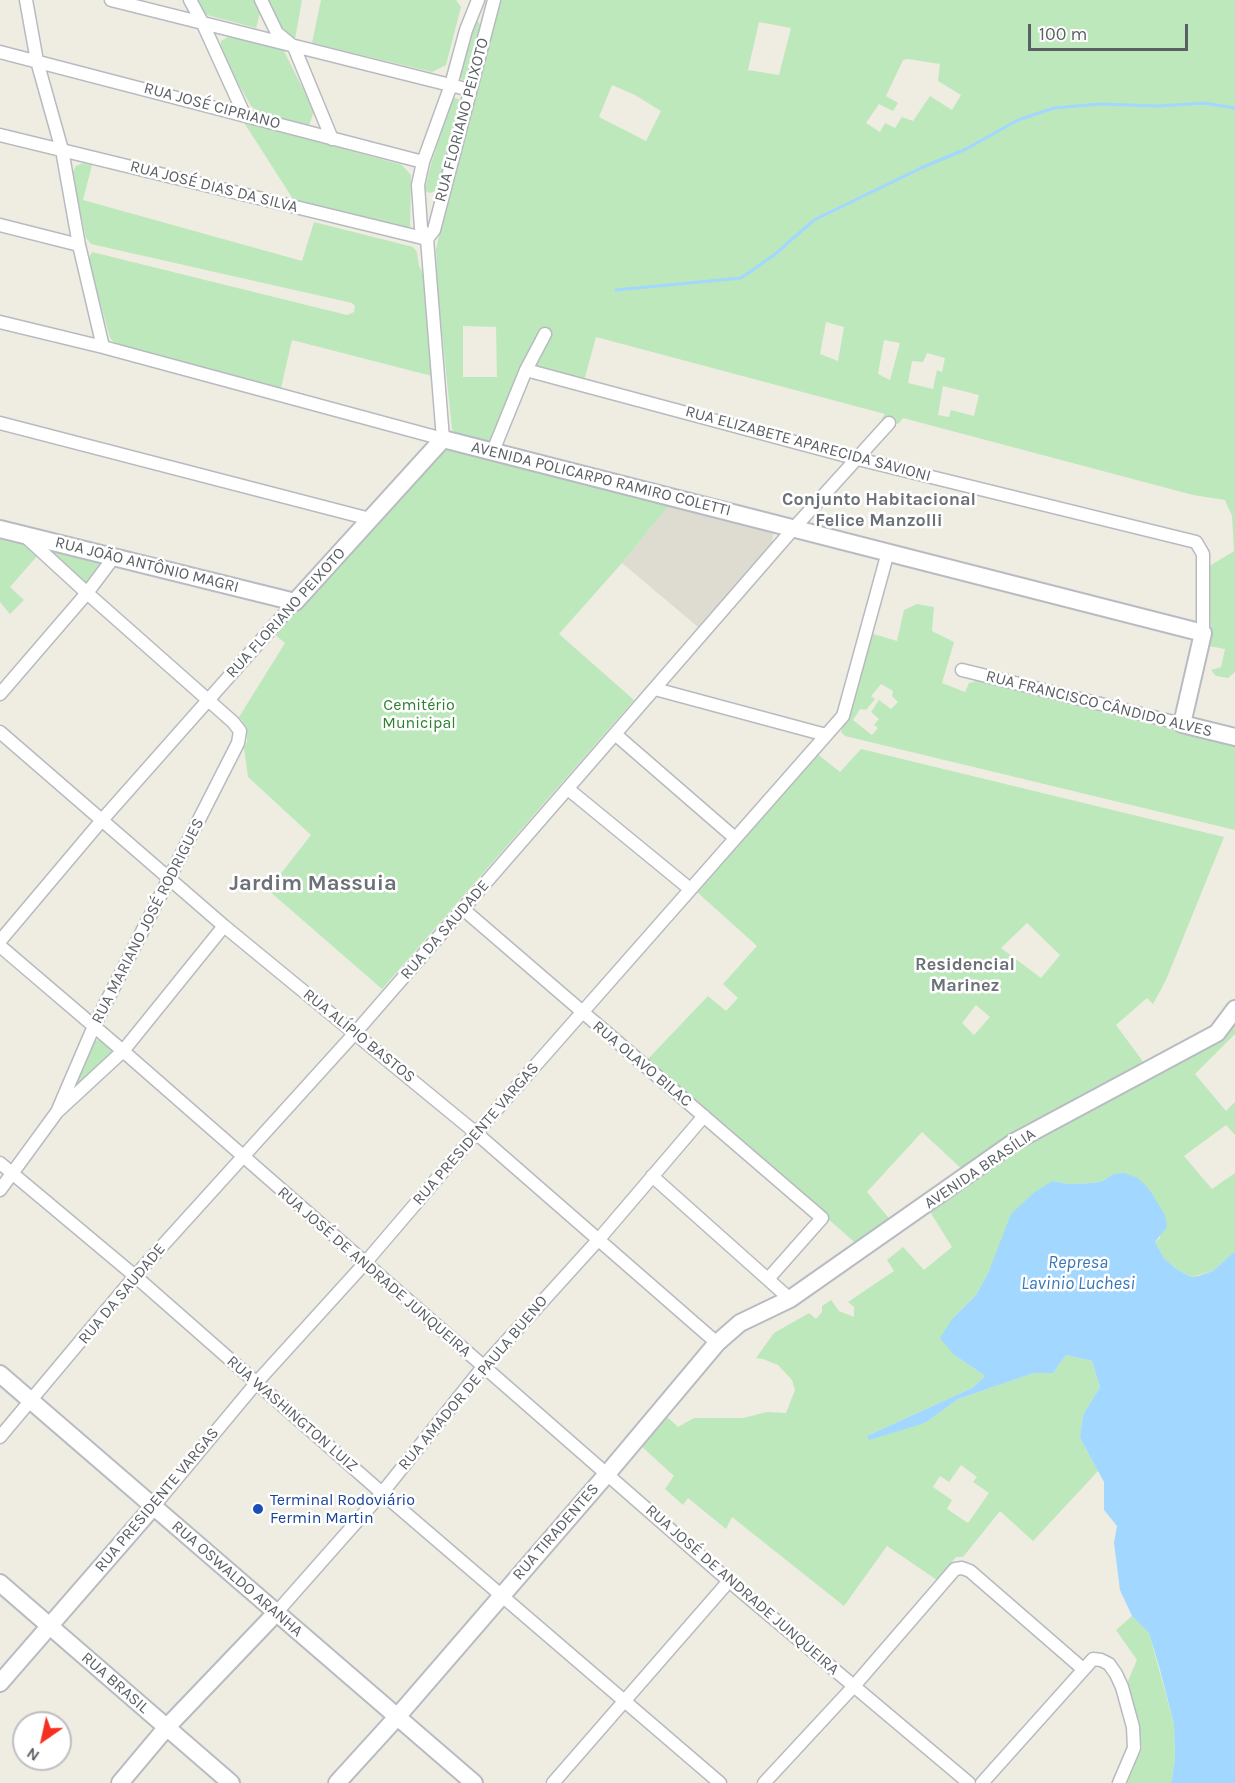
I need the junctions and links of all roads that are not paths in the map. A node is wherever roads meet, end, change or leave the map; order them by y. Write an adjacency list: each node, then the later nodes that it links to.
1 (26, 0): 10 (street)
2 (111, 0): 7 (street)
3 (190, 0): 7 (street)
4 (261, 0): 8 (street)
5 (478, 0): 11 (street, RUA FLORIANO PEIXOTO)
6 (494, 0): 12 (street, RUA FLORIANO PEIXOTO)
7 (203, 24): 8 (street); 13 (street)
8 (294, 47): 11 (street); 15 (street)
9 (0, 52): 10 (street, RUA JOSÉ CIPRIANO)
10 (37, 61): 13 (street, RUA JOSÉ CIPRIANO); 16 (street)
11 (451, 85): 12 (street); 17 (street, RUA FLORIANO PEIXOTO)
12 (470, 90): 19 (street, RUA FLORIANO PEIXOTO)
13 (244, 114): 15 (street, RUA JOSÉ CIPRIANO)
14 (0, 135): 16 (street, RUA JOSÉ DIAS DA SILVA)
15 (332, 139): 17 (street, RUA JOSÉ CIPRIANO)
16 (62, 150): 19 (street, RUA JOSÉ DIAS DA SILVA); 20 (street)
17 (423, 162): 19 (street, RUA FLORIANO PEIXOTO)
18 (0, 225): 20 (street)
19 (427, 239): 27 (street, RUA FLORIANO PEIXOTO)
20 (79, 245): 23 (street)
21 (0, 322): 23 (street, AVENIDA POLICARPO RAMIRO COLETTI)
22 (545, 334): 24 (street)
23 (103, 347): 27 (street, AVENIDA POLICARPO RAMIRO COLETTI)
24 (526, 370): 28 (street); 29 (street, RUA ELIZABETE APARECIDA SAVIONI)
25 (0, 423): 30 (street)
26 (889, 423): 29 (street, RUA DA SAUDADE)
27 (443, 439): 28 (street, AVENIDA POLICARPO RAMIRO COLETTI); 30 (street, RUA FLORIANO PEIXOTO)
28 (494, 451): 31 (street, AVENIDA POLICARPO RAMIRO COLETTI)
29 (858, 459): 31 (street, RUA DA SAUDADE); 38 (street, RUA ELIZABETE APARECIDA SAVIONI)
30 (370, 519): 37 (street, RUA FLORIANO PEIXOTO)
31 (794, 528): 34 (street, AVENIDA POLICARPO RAMIRO COLETTI); 40 (street, RUA DA SAUDADE)
32 (0, 529): 33 (street, RUA JOÃO ANTÔNIO MAGRI)
33 (24, 535): 35 (street, RUA JOÃO ANTÔNIO MAGRI); 36 (street)
34 (888, 552): 38 (street, AVENIDA POLICARPO RAMIRO COLETTI); 46 (street, RUA PRESIDENTE VARGAS)
35 (114, 557): 36 (street); 37 (street, RUA JOÃO ANTÔNIO MAGRI)
36 (87, 593): 41 (street); 42 (street)
37 (295, 602): 42 (street, RUA FLORIANO PEIXOTO)
38 (1203, 633): 43 (street)
39 (962, 670): 43 (street, RUA FRANCISCO CÂNDIDO ALVES)
40 (654, 689): 45 (street, RUA DA SAUDADE); 46 (street)
41 (0, 694)
42 (208, 701): 49 (street, RUA FLORIANO PEIXOTO); 51 (street, RUA MARIANO JOSÉ RODRIGUES)
43 (1182, 724): 47 (street, RUA FRANCISCO CÂNDIDO ALVES)
44 (0, 732): 49 (street, RUA ALÍPIO BASTOS)
45 (615, 734): 48 (street, RUA DA SAUDADE); 50 (street)
46 (826, 735): 50 (street, RUA PRESIDENTE VARGAS)
47 (1235, 737)
48 (568, 789): 52 (street); 53 (street, RUA DA SAUDADE)
49 (102, 820): 51 (street, RUA ALÍPIO BASTOS); 55 (street, RUA FLORIANO PEIXOTO)
50 (735, 838): 52 (street, RUA PRESIDENTE VARGAS)
51 (170, 878): 54 (street, RUA ALÍPIO BASTOS); 59 (street, RUA MARIANO JOSÉ RODRIGUES)
52 (690, 889): 58 (street, RUA PRESIDENTE VARGAS)
53 (463, 909): 58 (street, RUA OLAVO BILAC); 60 (street, RUA DA SAUDADE)
54 (224, 926): 60 (street, RUA ALÍPIO BASTOS); 61 (street)
55 (0, 941)
56 (0, 946): 59 (street, RUA JOSÉ DE ANDRADE JUNQUEIRA)
57 (1235, 1009): 74 (street, AVENIDA BRASÍLIA)
58 (582, 1012): 63 (street, RUA OLAVO BILAC); 64 (street, RUA PRESIDENTE VARGAS)
59 (94, 1026): 61 (street, RUA JOSÉ DE ANDRADE JUNQUEIRA); 62 (street, RUA MARIANO JOSÉ RODRIGUES)
60 (356, 1033): 64 (street, RUA ALÍPIO BASTOS); 65 (street, RUA DA SAUDADE)
61 (123, 1051): 62 (street); 65 (street, RUA JOSÉ DE ANDRADE JUNQUEIRA)
62 (57, 1112): 67 (street)
63 (704, 1116): 68 (street, RUA AMADOR DE PAULA BUENO); 73 (street, RUA OLAVO BILAC)
64 (476, 1133): 70 (street, RUA ALÍPIO BASTOS); 71 (street, RUA PRESIDENTE VARGAS)
65 (243, 1157): 71 (street, RUA JOSÉ DE ANDRADE JUNQUEIRA); 72 (street, RUA DA SAUDADE)
66 (0, 1163): 67 (street, RUA WASHINGTON LUIZ)
67 (13, 1174): 69 (street); 72 (street, RUA WASHINGTON LUIZ)
68 (652, 1176): 70 (street, RUA AMADOR DE PAULA BUENO); 73 (street)
69 (0, 1190)
70 (598, 1239): 75 (street, RUA ALÍPIO BASTOS); 76 (street, RUA AMADOR DE PAULA BUENO)
71 (365, 1263): 76 (street, RUA JOSÉ DE ANDRADE JUNQUEIRA); 78 (street, RUA PRESIDENTE VARGAS)
72 (135, 1276): 78 (street, RUA WASHINGTON LUIZ); 79 (street, RUA DA SAUDADE)
73 (768, 1279): 74 (street)
74 (790, 1299): 75 (street, RUA TIRADENTES)
75 (717, 1343): 81 (street, RUA TIRADENTES)
76 (483, 1367): 81 (street, RUA JOSÉ DE ANDRADE JUNQUEIRA); 82 (street, RUA AMADOR DE PAULA BUENO)
77 (0, 1374): 79 (street, RUA OSWALDO ARANHA)
78 (257, 1382): 82 (street, RUA WASHINGTON LUIZ); 83 (street, RUA PRESIDENTE VARGAS)
79 (32, 1401): 80 (street, RUA DA SAUDADE); 83 (street, RUA OSWALDO ARANHA)
80 (0, 1437)
81 (607, 1473): 84 (street, RUA JOSÉ DE ANDRADE JUNQUEIRA); 86 (street, RUA TIRADENTES)
82 (382, 1493): 86 (street, RUA WASHINGTON LUIZ); 87 (street, RUA AMADOR DE PAULA BUENO)
83 (153, 1507): 87 (street, RUA OSWALDO ARANHA); 88 (street, RUA PRESIDENTE VARGAS)
84 (729, 1581): 91 (street, RUA JOSÉ DE ANDRADE JUNQUEIRA); 92 (street)
85 (0, 1583): 88 (street, RUA BRASIL)
86 (502, 1594): 92 (street, RUA WASHINGTON LUIZ); 93 (street, RUA TIRADENTES)
87 (276, 1613): 93 (street, RUA OSWALDO ARANHA); 94 (street, RUA AMADOR DE PAULA BUENO)
88 (49, 1626): 90 (street, RUA PRESIDENTE VARGAS); 94 (street, RUA BRASIL)
89 (1083, 1669): 91 (street); 103 (street); 104 (street)
90 (0, 1683)
91 (854, 1686): 101 (street); 102 (street, RUA JOSÉ DE ANDRADE JUNQUEIRA)
92 (626, 1702): 99 (street); 100 (street, RUA WASHINGTON LUIZ)
93 (397, 1717): 97 (street, RUA TIRADENTES); 98 (street, RUA OSWALDO ARANHA)
94 (167, 1727): 95 (street, RUA AMADOR DE PAULA BUENO); 96 (street, RUA BRASIL)
95 (120, 1783)
96 (231, 1783)
97 (337, 1783)
98 (474, 1783)
99 (553, 1783)
100 (720, 1783)
101 (764, 1783)
102 (969, 1783)
103 (982, 1783)
104 (1119, 1783)

